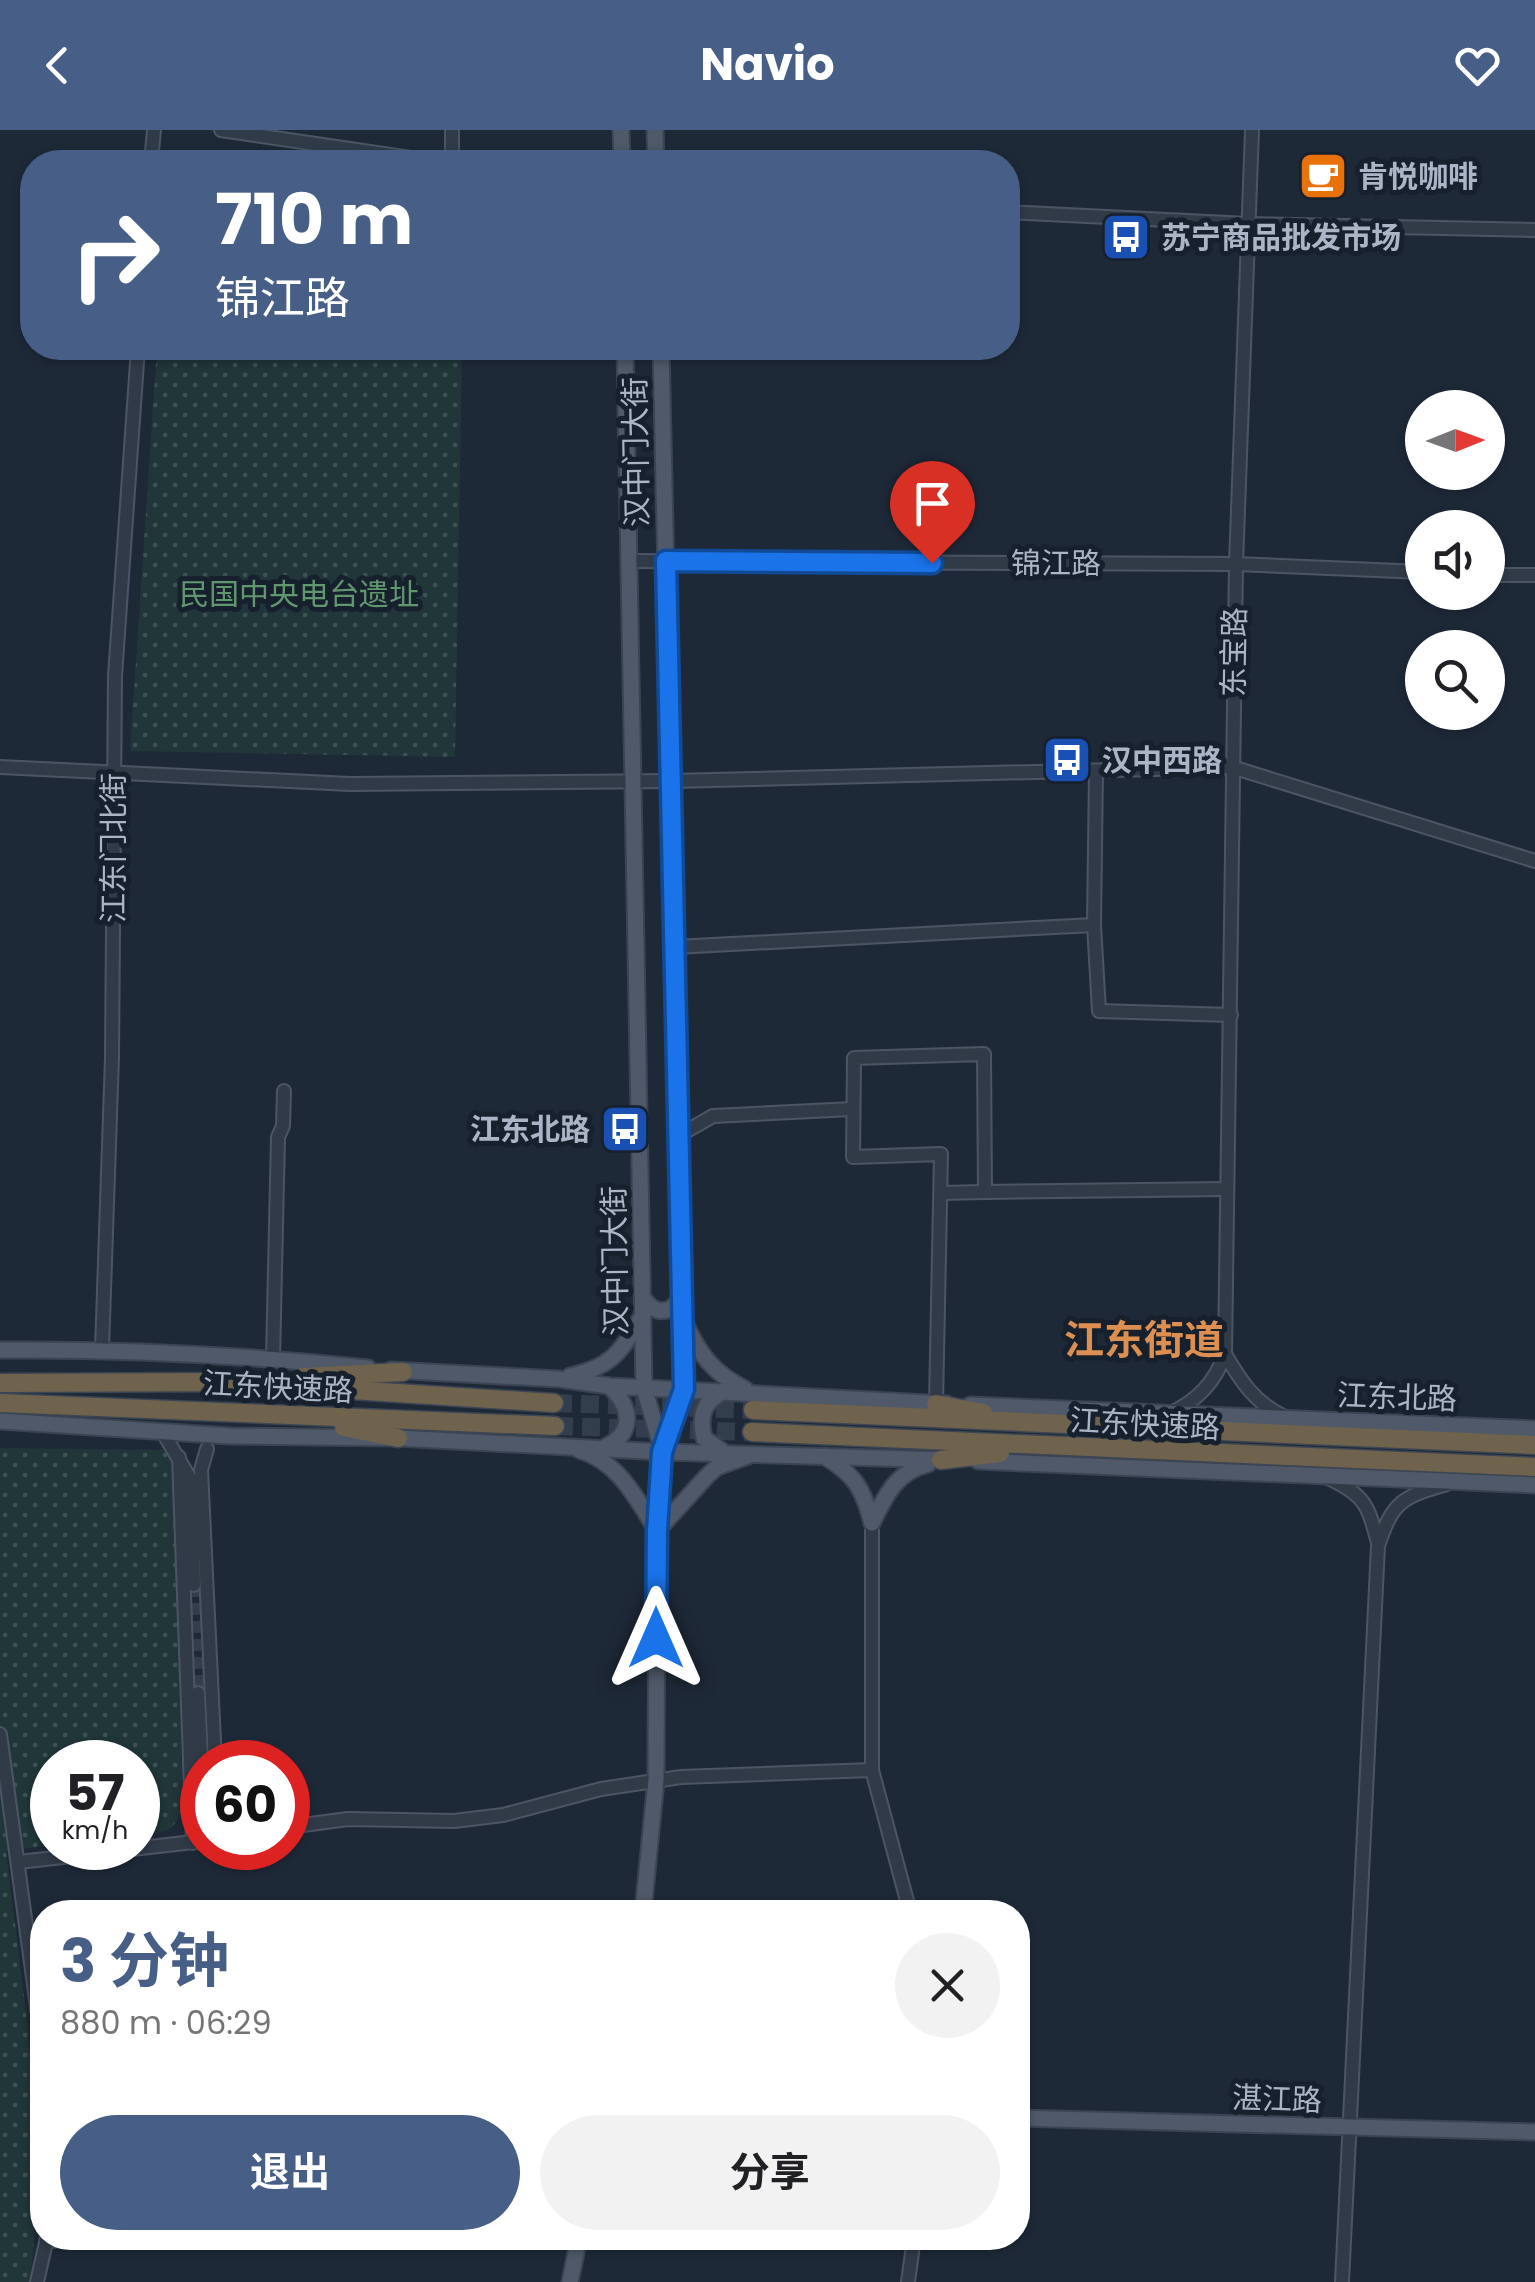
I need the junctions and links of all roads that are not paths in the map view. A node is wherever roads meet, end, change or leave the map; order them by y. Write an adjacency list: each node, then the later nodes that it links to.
1 (222, 130): 3 (street)
2 (1252, 130): 5 (street, 东宝路)
3 (357, 150)
4 (1020, 213): 5 (street)
5 (1248, 224): 6 (street); 12 (street, 东宝路)
6 (1535, 230)
7 (137, 360): 19 (street, 江东门北街)
8 (625, 360): 10 (main road, 汉中门大街)
9 (661, 360): 11 (main road, 汉中门大街)
10 (630, 561): 11 (street, 锦江路); 21 (main road, 汉中门大街)
11 (666, 561): 12 (street, 锦江路); 20 (main road, 汉中门大街)
12 (1236, 564): 13 (street, 锦江路); 17 (street, 东宝路)
13 (1405, 571)
14 (1505, 574): 15 (street)
15 (1535, 575)
16 (0, 767): 19 (street)
17 (1232, 767): 18 (street); 22 (street); 25 (street, 东宝路)
18 (1096, 771): 20 (street); 23 (street)
19 (114, 773): 21 (street); 35 (street, 江东门北街)
20 (672, 781): 21 (street); 24 (main road, 汉中门大街)
21 (634, 782): 33 (main road, 汉中门大街)
22 (1535, 861)
23 (1094, 924): 24 (street); 25 (street)
24 (675, 947): 28 (main road, 汉中门大街)
25 (1231, 1014): 29 (street, 东宝路)
26 (284, 1092): 38 (street)
27 (852, 1109): 28 (street); 30 (street); 31 (street)
28 (678, 1136): 32 (main road, 汉中门大街)
29 (1227, 1189): 30 (street); 37 (street, 东宝路)
30 (985, 1192): 31 (street)
31 (942, 1193): 50 (street)
32 (681, 1298): 33 (main road); 34 (main road, 汉中门大街)
33 (643, 1306): 40 (main road); 44 (main road, 汉中门大街)
34 (682, 1316): 45 (main road, 汉中门大街); 47 (main road)
35 (102, 1349): 36 (main road, 江东北路); 38 (main road, 江东北路)
36 (0, 1350)
37 (1225, 1354): 51 (street); 53 (street)
38 (273, 1358): 39 (main road, 江东北路)
39 (403, 1372): 40 (main road, 江东北路); 42 (highway)
40 (559, 1379): 43 (main road, 江东北路)
41 (0, 1382): 42 (highway, 江东快速路)
42 (228, 1382): 48 (highway, 江东快速路)
43 (610, 1386): 44 (main road, 江东北路); 63 (main road)
44 (644, 1388): 45 (main road, 江东北路); 66 (main road, 汉中门大街)
45 (684, 1389): 46 (main road, 江东北路); 66 (main road, 汉中门大街)
46 (724, 1391): 47 (main road, 江东北路); 67 (main road)
47 (753, 1401): 50 (main road, 江东北路); 55 (highway, 江东快速路)
48 (554, 1402)
49 (0, 1403): 52 (highway, 江东快速路)
50 (936, 1404): 51 (main road, 江东北路); 55 (highway)
51 (1169, 1414): 53 (main road, 江东北路)
52 (280, 1415): 59 (highway, 江东快速路); 61 (highway)
53 (1293, 1420): 56 (main road, 江东北路)
54 (0, 1421): 57 (main road)
55 (1053, 1426): 62 (highway, 江东快速路)
56 (1535, 1429)
57 (162, 1432): 60 (main road); 70 (street)
58 (752, 1432): 64 (highway, 江东快速路)
59 (558, 1435): 61 (main road); 63 (main road); 78 (main road)
60 (230, 1436): 61 (main road); 65 (street)
61 (398, 1438)
62 (1535, 1443)
63 (604, 1447): 66 (main road)
64 (1051, 1447): 71 (highway); 72 (highway, 江东快速路)
65 (206, 1448): 74 (street); 81 (street)
66 (662, 1452): 67 (main road); 78 (main road, 汉中门大街)
67 (723, 1452): 68 (main road)
68 (757, 1452): 69 (main road); 78 (main road)
69 (823, 1456): 71 (main road); 77 (main road)
70 (179, 1457): 74 (street); 80 (street)
71 (942, 1460): 73 (main road); 77 (main road)
72 (1535, 1469)
73 (1328, 1478): 75 (main road); 79 (street)
74 (190, 1480): 80 (street)
75 (1456, 1482): 76 (main road); 79 (street)
76 (1535, 1485)
77 (872, 1523): 92 (street)
78 (657, 1531): 93 (main road, 汉中门大街)
79 (1378, 1546): 101 (street)
80 (189, 1590): 81 (street); 82 (street)
81 (207, 1595): 83 (street)
82 (185, 1625): 83 (street); 85 (street)
83 (208, 1626): 84 (street)
84 (209, 1651): 85 (street); 86 (street)
85 (186, 1654): 87 (street)
86 (211, 1682): 87 (street); 91 (street)
87 (193, 1690): 89 (street); 90 (street)
88 (0, 1734): 96 (street)
89 (195, 1740)
90 (198, 1740)
91 (214, 1740)
92 (872, 1770): 93 (street); 98 (street)
93 (656, 1780): 94 (street); 97 (main road, 汉中门大街)
94 (310, 1824)
95 (180, 1844): 96 (street)
96 (19, 1862): 99 (street)
97 (644, 1900)
98 (907, 1900)
99 (30, 1949)
100 (1030, 2118): 101 (main road, 湛江路)
101 (1348, 2128): 102 (main road, 湛江路); 109 (street)
102 (1535, 2132)
103 (45, 2250): 106 (street)
104 (577, 2250): 107 (main road)
105 (912, 2250): 108 (street)
106 (38, 2282)
107 (570, 2282)
108 (908, 2282)
109 (1342, 2282)

